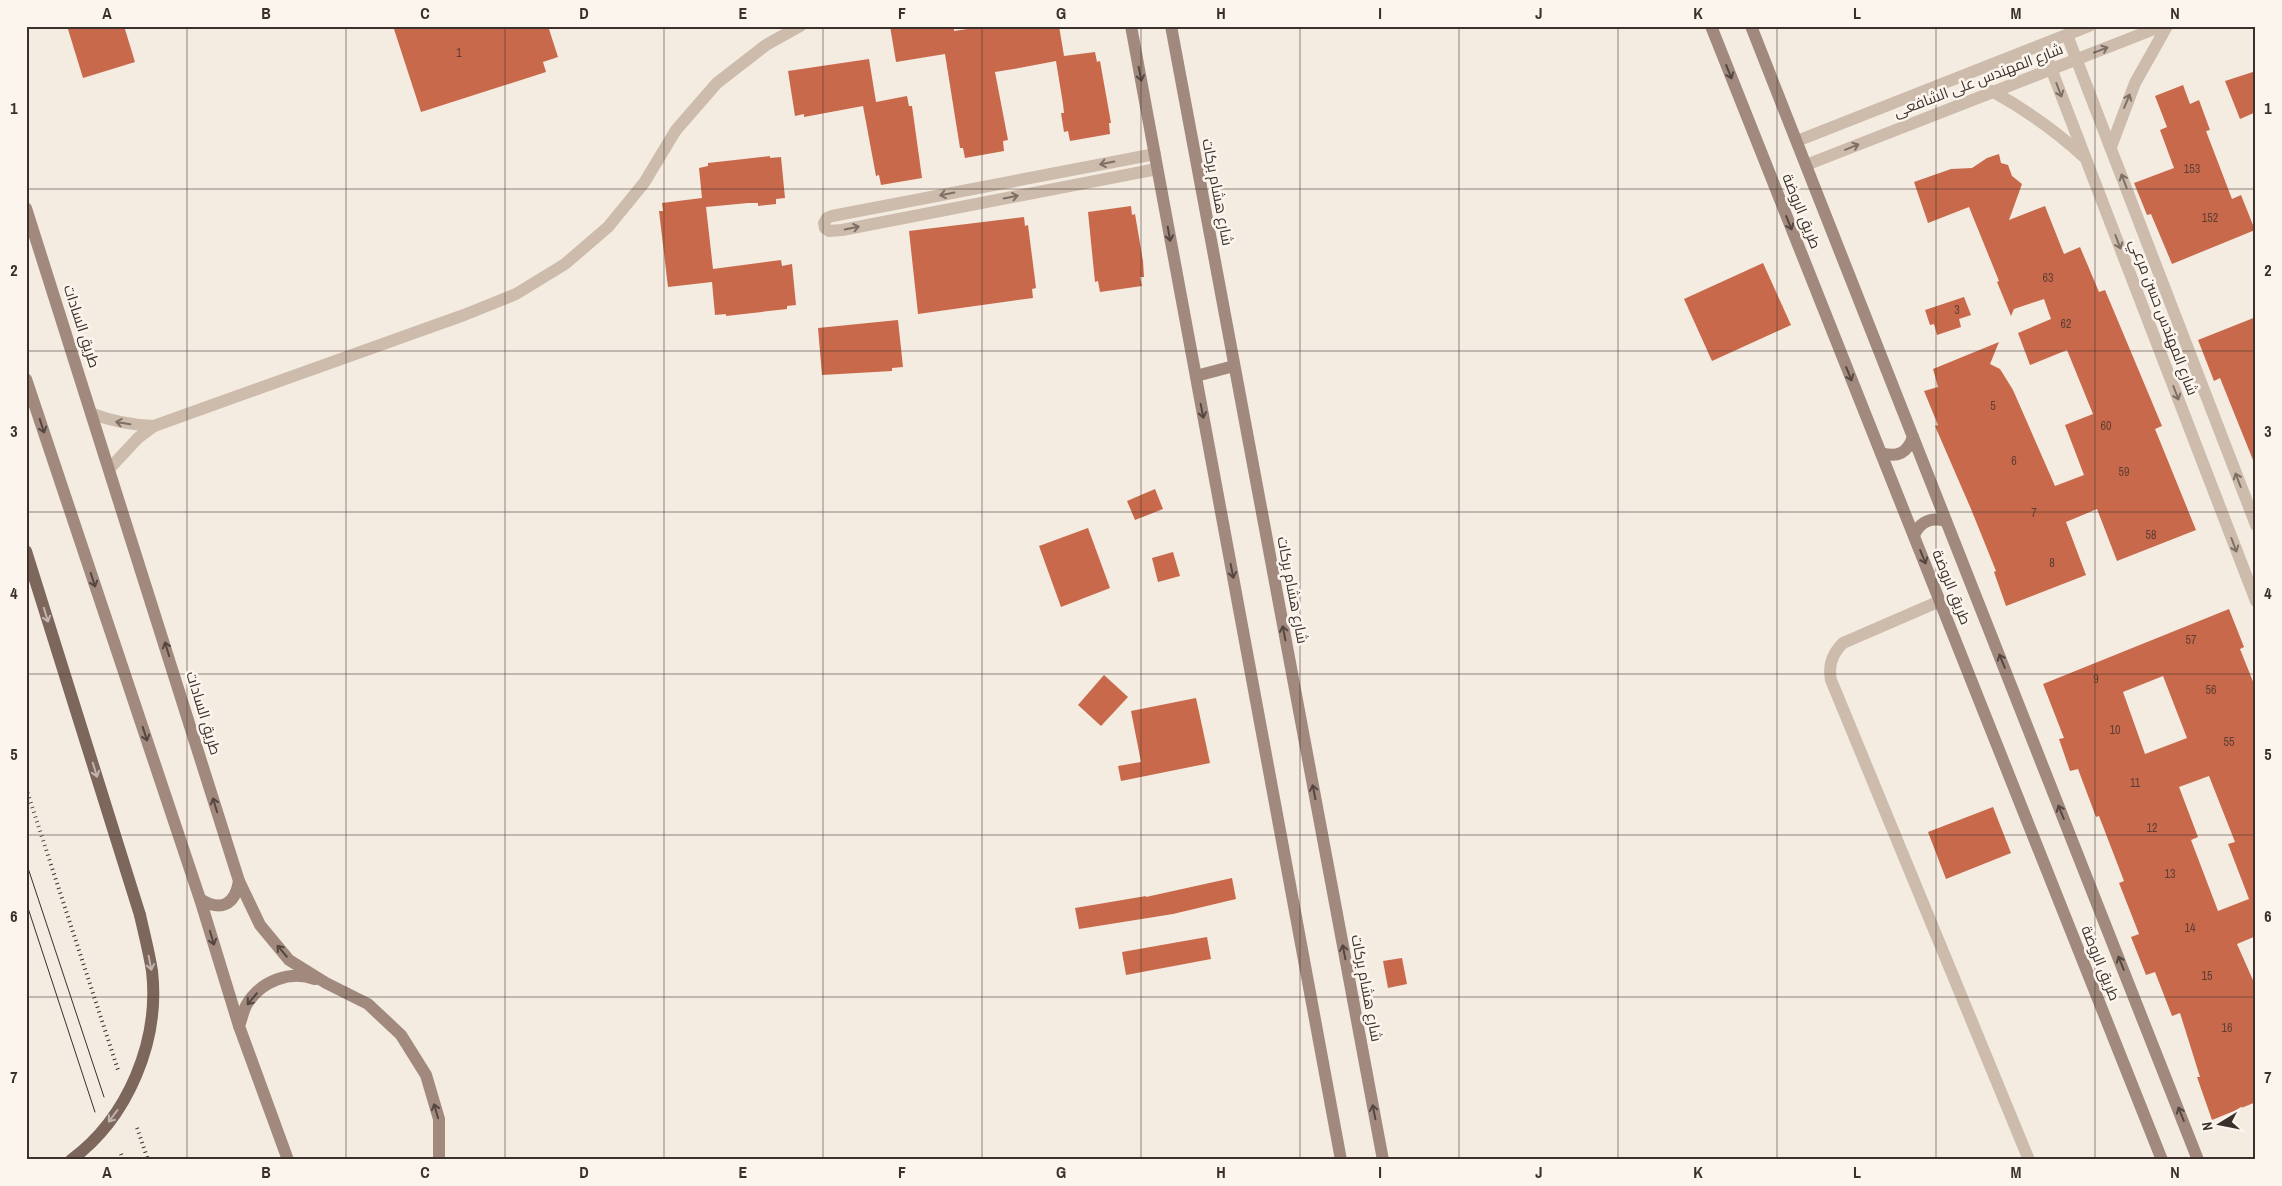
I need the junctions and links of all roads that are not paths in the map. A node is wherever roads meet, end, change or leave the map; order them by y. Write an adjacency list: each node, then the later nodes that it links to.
1 (800, 26): 25 (street)
2 (1131, 26): 16 (street, one-way to 16)
3 (1171, 26): 21 (street, شارع هشام بركات)
4 (1712, 26): 27 (street, طريق الروضة, one-way to 27)
5 (1751, 26): 14 (street, طريق الروضة)
6 (2089, 26): 9 (street, شارع المهندس على الشافعى)
7 (2162, 26): 11 (street, شارع المهندس على الشافعى, one-way to 7)
8 (2167, 26): 15 (street, one-way to 8)
9 (2067, 35): 10 (street, شارع المهندس على الشافعى); 11 (street, شارع المهندس حسن مرعي)
10 (2042, 45): 12 (street, شارع المهندس حسن مرعي); 14 (street, شارع المهندس على الشافعى)
11 (2077, 59): 12 (street, شارع المهندس على الشافعى); 15 (street, شارع المهندس حسن مرعي)
12 (2051, 69): 13 (street, شارع المهندس على الشافعى); 17 (street, شارع المهندس حسن مرعي, one-way to 17)
13 (1992, 91): 17 (street); 18 (street, شارع المهندس على الشافعى, one-way to 13)
14 (1797, 141): 18 (street, طريق الروضة)
15 (2111, 147): 30 (street, شارع المهندس حسن مرعي, one-way to 15)
16 (1155, 154): 19 (street); 19 (street, one-way to 19)
17 (2086, 159): 34 (street, شارع المهندس حسن مرعي, one-way to 34)
18 (1806, 165): 26 (street, طريق الروضة)
19 (1157, 169): 22 (street, one-way to 22)
20 (26, 208): 24 (street, طريق السادات)
21 (1234, 366): 22 (street); 43 (street, شارع هشام بركات, one-way to 21)
22 (1196, 376): 42 (street, one-way to 42)
23 (26, 379): 36 (street, one-way to 36)
24 (93, 414): 25 (street, one-way to 24); 28 (street, طريق السادات)
25 (154, 426): 28 (street)
26 (1913, 437): 27 (street); 29 (street, طريق الروضة)
27 (1881, 453): 31 (street, طريق الروضة)
28 (110, 468): 35 (street, طريق السادات, one-way to 28)
29 (1946, 521): 31 (street); 46 (street, طريق الروضة, one-way to 29)
30 (2256, 525)
31 (1914, 535): 33 (street, طريق الروضة, one-way to 33)
32 (26, 551): 39 (main road, one-way to 39, bridge)
33 (1940, 601): 44 (street); 45 (street, طريق الروضة)
34 (2256, 601)
35 (239, 881): 36 (street); 37 (street, طريق السادات, one-way to 35)
36 (200, 899): 38 (street, one-way to 38)
37 (326, 983): 38 (street, one-way to 38); 41 (street, طريق السادات, one-way to 37)
38 (239, 1026): 40 (street)
39 (72, 1160)
40 (288, 1160)
41 (439, 1160)
42 (1341, 1160)
43 (1383, 1160)
44 (2028, 1160)
45 (2162, 1160)
46 (2198, 1160)

